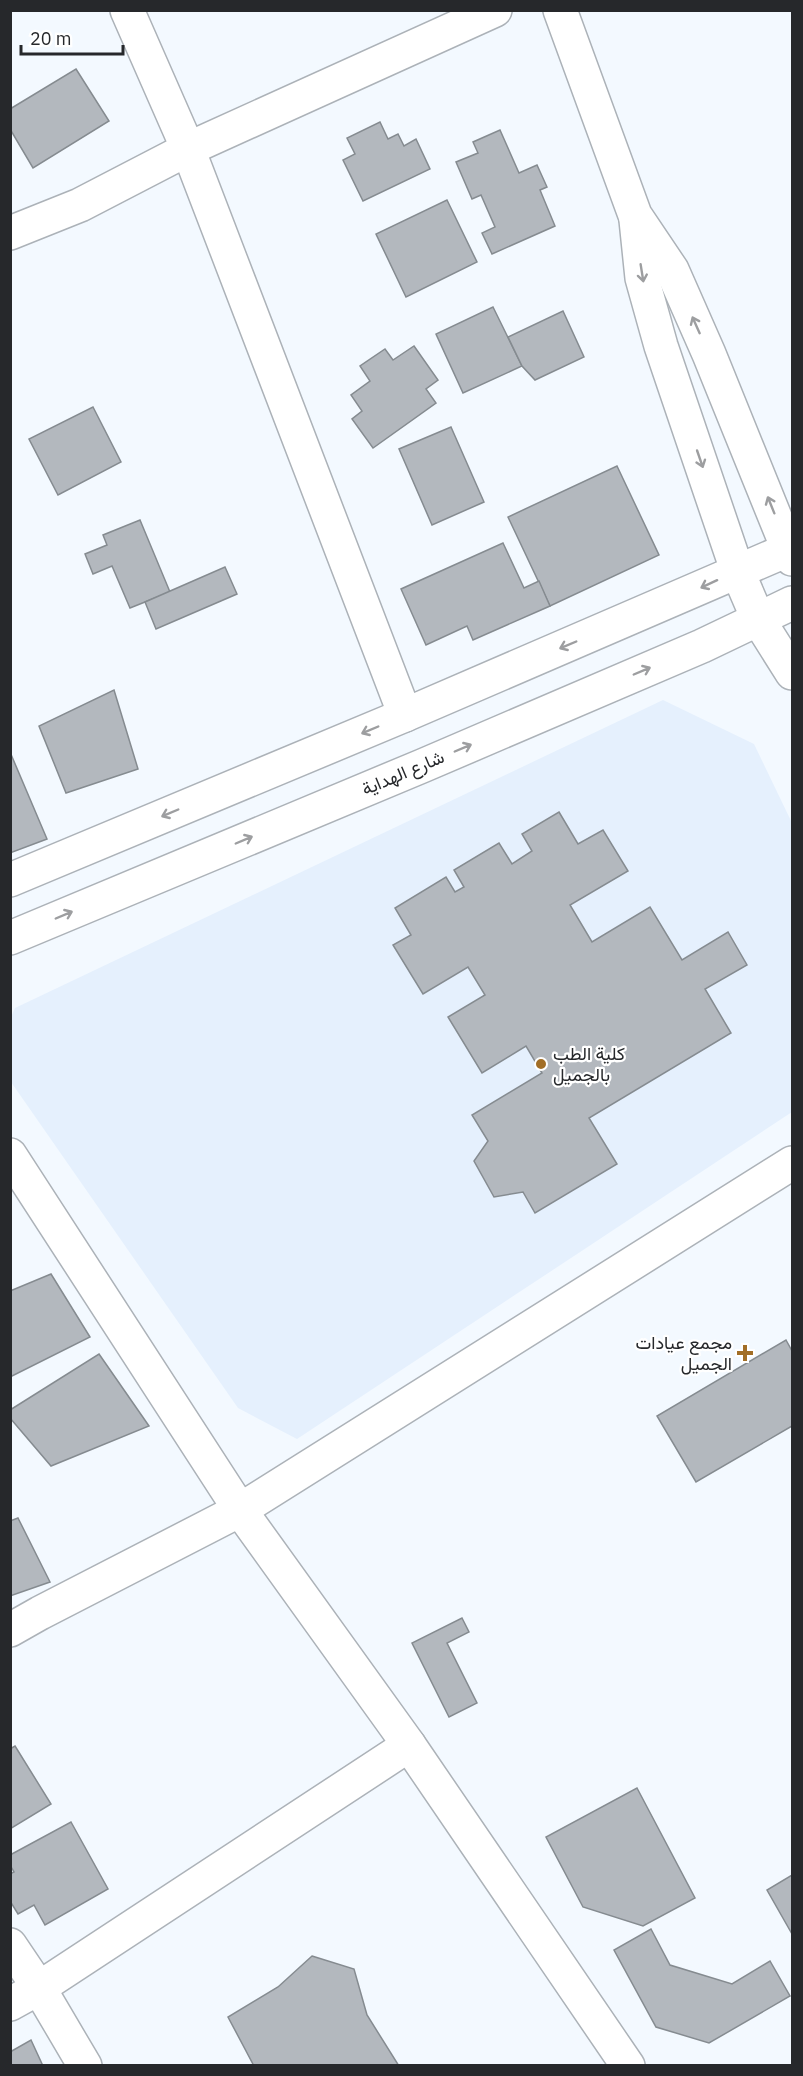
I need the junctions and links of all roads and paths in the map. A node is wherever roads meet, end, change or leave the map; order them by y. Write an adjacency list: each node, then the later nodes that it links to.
1 (127, 10): 4 (street)
2 (495, 10): 4 (street)
3 (560, 10): 5 (street)
4 (188, 149): 6 (street); 12 (street)
5 (635, 215): 7 (street, one-way to 5); 8 (street, one-way to 8)
6 (10, 233)
7 (791, 552): 8 (street)
8 (737, 570): 10 (street); 12 (street, one-way to 12)
9 (792, 603): 10 (street, شارع الهداية)
10 (758, 619): 11 (street); 14 (street, شارع الهداية, one-way to 10)
11 (792, 673)
12 (405, 715): 13 (street, one-way to 13)
13 (10, 880)
14 (10, 938)
15 (10, 1155): 17 (street)
16 (792, 1163): 17 (street)
17 (240, 1510): 18 (street); 19 (street)
18 (10, 1630)
19 (409, 1745): 21 (street); 24 (street)
20 (10, 1945): 21 (street)
21 (39, 1988): 22 (street); 23 (street)
22 (10, 2004)
23 (85, 2066)
24 (628, 2066)

